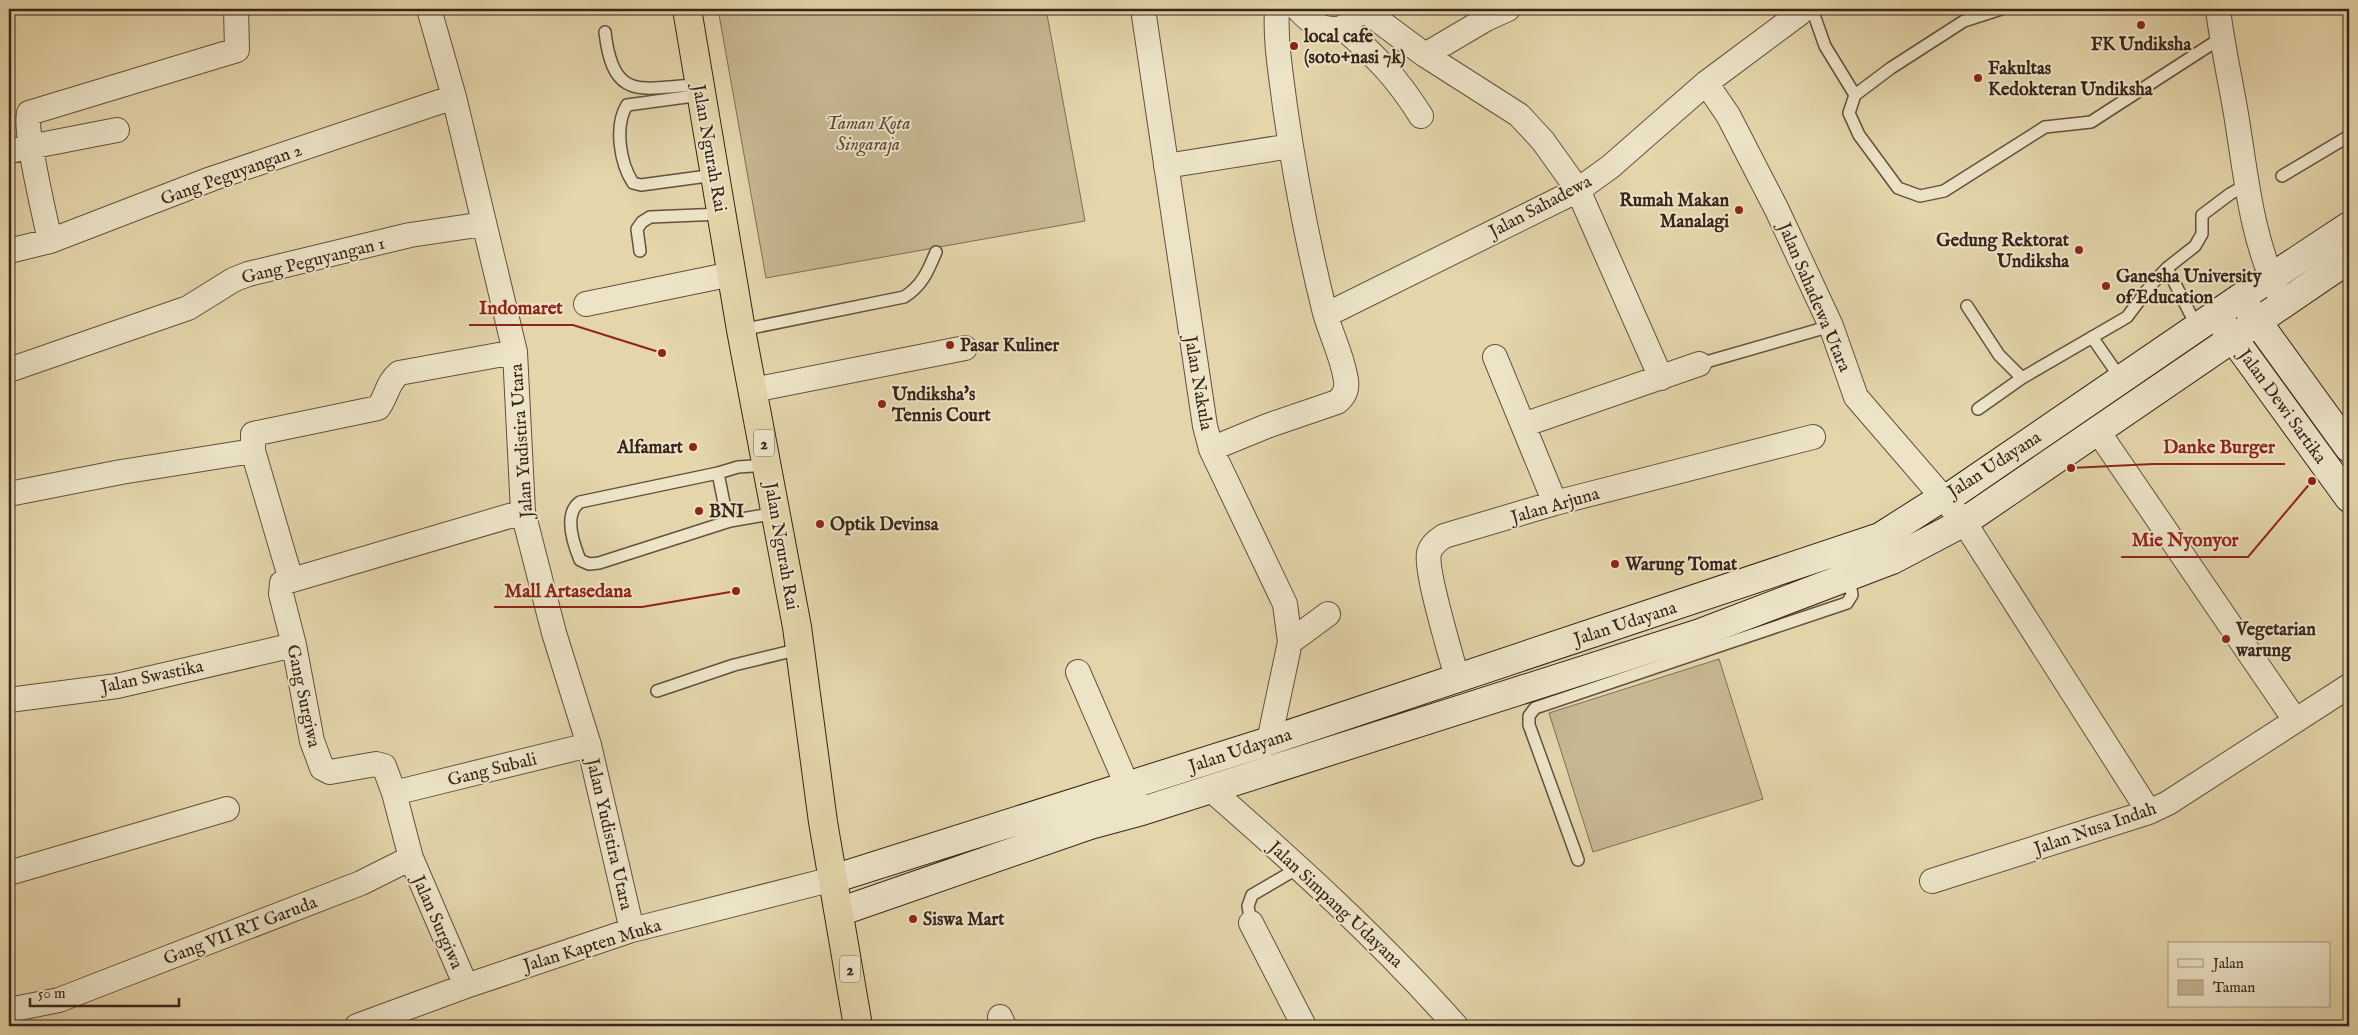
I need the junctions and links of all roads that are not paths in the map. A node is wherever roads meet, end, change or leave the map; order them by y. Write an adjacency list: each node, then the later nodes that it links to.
1 (236, 9): 26 (street)
2 (428, 9): 21 (street, Jalan Yudistira Utara)
3 (687, 9): 19 (highway, Jalan Ngurah Rai / 2)
4 (1143, 9): 28 (street, Jalan Nakula)
5 (1277, 9): 25 (street)
6 (1298, 9): 14 (street)
7 (1363, 9): 14 (street); 17 (street)
8 (1508, 9): 13 (street)
9 (1802, 9): 18 (street, Jalan Sahadewa)
10 (1812, 9): 20 (lane)
11 (2001, 9): 20 (lane)
12 (2218, 9): 16 (street)
13 (1483, 14): 17 (street)
14 (1343, 28): 22 (street)
15 (605, 32): 19 (lane)
16 (2221, 38): 20 (lane); 31 (street)
17 (1425, 55): 32 (street)
18 (1706, 84): 32 (street, Jalan Sahadewa); 51 (street, Jalan Sahadewa Utara)
19 (700, 90): 29 (highway, Jalan Ngurah Rai / 2); 29 (lane)
20 (1854, 95)
21 (454, 96): 34 (street, Jalan Yudistira Utara); 36 (street, Gang Peguyangan 2)
22 (1421, 116)
23 (118, 130): 26 (street)
24 (2349, 136): 30 (lane)
25 (1291, 146): 28 (street); 48 (street)
26 (32, 147): 27 (street); 36 (street)
27 (9, 151)
28 (1166, 166): 70 (street, Jalan Nakula)
29 (715, 175): 33 (highway, Jalan Ngurah Rai / 2)
30 (2282, 176)
31 (2246, 185): 41 (lane); 43 (street)
32 (1578, 190): 48 (street, Jalan Sahadewa); 60 (street)
33 (722, 214): 38 (lane); 42 (highway, Jalan Ngurah Rai / 2)
34 (484, 224): 56 (street, Jalan Yudistira Utara); 59 (street, Gang Peguyangan 1)
35 (2349, 226): 43 (street, Jalan Udayana)
36 (50, 241): 37 (street, Gang Peguyangan 2)
37 (9, 251)
38 (640, 251)
39 (936, 252): 52 (lane)
40 (2349, 259): 45 (street, Jalan Udayana)
41 (2167, 268): 50 (lane); 54 (lane)
42 (732, 274): 46 (street); 52 (highway, Jalan Ngurah Rai / 2)
43 (2270, 277): 44 (street, Jalan Udayana); 45 (street)
44 (2240, 298): 49 (street, Jalan Dewi Sartika); 50 (street, Jalan Udayana)
45 (2283, 303): 49 (street, Jalan Udayana)
46 (586, 304)
47 (1967, 306): 61 (lane)
48 (1326, 315): 70 (street)
49 (2256, 320): 53 (street, Jalan Udayana); 69 (street, Jalan Dewi Sartika)
50 (2206, 321): 53 (street, Jalan Dewi Sartika); 62 (street, Jalan Udayana)
51 (1831, 326): 58 (lane); 74 (street, Jalan Sahadewa Utara)
52 (742, 330): 63 (highway, Jalan Ngurah Rai / 2)
53 (2233, 337): 66 (street, Jalan Udayana); 75 (street, Jalan Dewi Sartika)
54 (2092, 338): 61 (lane); 62 (lane)
55 (965, 348): 63 (street)
56 (515, 352): 68 (street); 77 (street, Jalan Yudistira Utara)
57 (1495, 357): 65 (street)
58 (1699, 364): 60 (street)
59 (9, 370)
60 (1661, 378): 65 (street)
61 (2022, 378): 64 (lane)
62 (2121, 379): 74 (street, Jalan Udayana)
63 (753, 390): 71 (highway, Jalan Ngurah Rai / 2)
64 (1978, 409)
65 (1523, 425): 76 (street)
66 (2097, 430): 80 (street, Jalan Udayana); 95 (street)
67 (1814, 437): 76 (street, Jalan Arjuna)
68 (253, 442): 73 (street); 81 (street, Gang Surgiwa)
69 (2349, 448)
70 (1211, 449): 85 (street, Jalan Nakula)
71 (768, 465): 72 (lane); 78 (highway, Jalan Ngurah Rai / 2)
72 (718, 473): 79 (lane); 79 (lane)
73 (9, 494)
74 (1943, 497): 80 (street, Jalan Sahadewa Utara); 82 (street, Jalan Udayana)
75 (2349, 498)
76 (1555, 504): 89 (street, Jalan Arjuna)
77 (524, 512): 81 (street); 97 (street, Jalan Yudistira Utara)
78 (776, 513): 79 (lane); 87 (highway, Jalan Ngurah Rai / 2)
79 (730, 521)
80 (1964, 522): 84 (street, Jalan Udayana); 103 (street, Jalan Sahadewa Utara)
81 (286, 582): 86 (street, Gang Surgiwa)
82 (1690, 601): 84 (street); 89 (street, Jalan Udayana)
83 (1328, 614): 85 (street)
84 (1704, 641): 94 (street, Jalan Udayana); 105 (lane)
85 (1290, 642): 96 (street, Jalan Nakula)
86 (294, 645): 93 (street, Jalan Swastika); 100 (street, Gang Surgiwa)
87 (800, 649): 92 (lane); 108 (highway, Jalan Ngurah Rai / 2)
88 (1078, 672): 98 (street)
89 (1457, 678): 91 (street, Jalan Udayana)
90 (2349, 686): 95 (street, Jalan Nusa Indah)
91 (1421, 690): 94 (street); 96 (street, Jalan Udayana)
92 (657, 691)
93 (9, 700)
94 (1431, 720): 99 (street, Jalan Udayana)
95 (2295, 720): 103 (street, Jalan Nusa Indah)
96 (1269, 741): 98 (street, Jalan Udayana)
97 (589, 745): 100 (street, Gang Subali); 112 (street, Jalan Yudistira Utara)
98 (1127, 785): 102 (street); 108 (street, Jalan Udayana)
99 (1209, 788): 102 (street, Jalan Udayana); 106 (street, Jalan Simpang Udayana)
100 (394, 793): 104 (street, Gang Surgiwa)
101 (227, 809): 107 (street)
102 (1142, 811): 110 (street, Jalan Udayana)
103 (2149, 812): 109 (street, Jalan Nusa Indah)
104 (410, 858): 113 (street, Jalan Surgiwa); 114 (street, Gang VII RT Garuda)
105 (1578, 860)
106 (1300, 867): 111 (lane); 118 (street, Jalan Simpang Udayana)
107 (9, 873)
108 (833, 879): 110 (highway, Jalan Ngurah Rai / 2); 112 (street, Jalan Kapten Muka)
109 (1932, 881)
110 (839, 912): 116 (highway, Jalan Ngurah Rai / 2)
111 (1251, 923): 117 (street)
112 (632, 930): 113 (street, Jalan Kapten Muka)
113 (466, 986): 115 (street, Jalan Kapten Muka)
114 (9, 1010)
115 (357, 1026)
116 (858, 1026)
117 (1304, 1026)
118 (1456, 1026)

